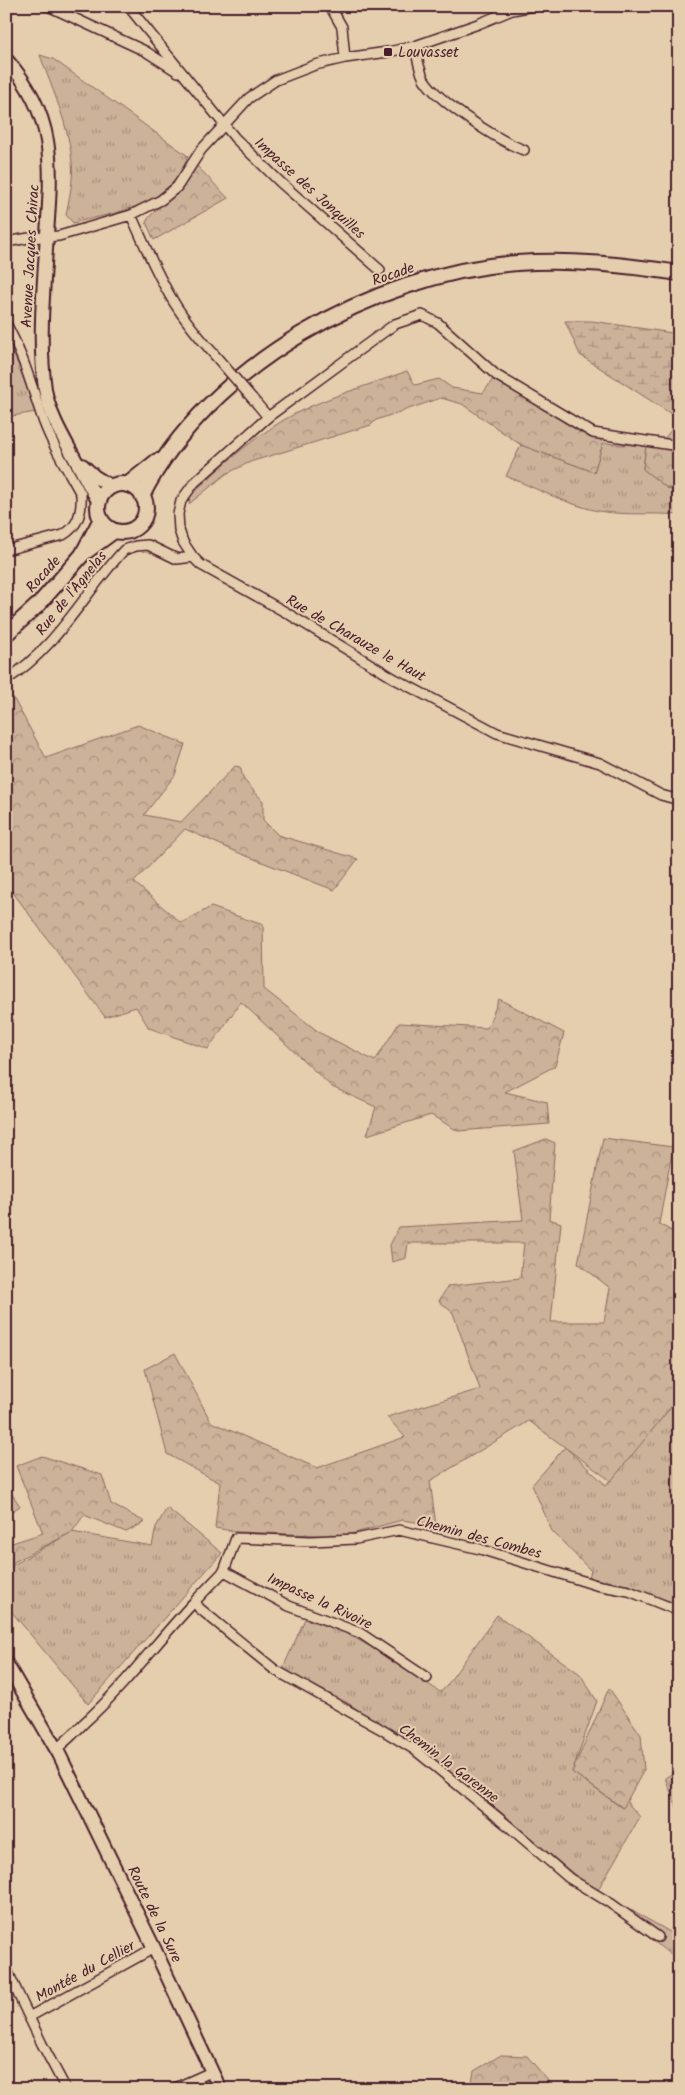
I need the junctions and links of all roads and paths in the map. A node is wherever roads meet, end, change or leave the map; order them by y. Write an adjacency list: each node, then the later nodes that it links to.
1 (48, 6): 9 (street)
2 (128, 6): 9 (street, Impasse des Jonquilles)
3 (330, 6): 7 (street)
4 (534, 6): 5 (street)
5 (512, 8): 6 (street)
6 (414, 46): 7 (street); 11 (street)
7 (345, 58): 10 (street)
8 (6, 60): 13 (street, Avenue Jacques Chirac)
9 (185, 76): 10 (street, Impasse des Jonquilles)
10 (224, 125): 12 (street); 15 (street, Impasse des Jonquilles)
11 (524, 150)
12 (131, 215): 13 (street); 18 (street, bridge)
13 (47, 237): 14 (street); 21 (street, Avenue Jacques Chirac)
14 (6, 242)
15 (380, 270)
16 (679, 274): 20 (main road, Rocade)
17 (6, 324): 28 (street)
18 (268, 417): 19 (street, Rue de Charauze le Haut); 30 (street, Rue de Charauze le Haut)
19 (679, 446)
20 (169, 450): 22 (main road, Rocade); 24 (main road, Rocade)
21 (75, 458): 23 (street, Avenue Jacques Chirac); 25 (street, Avenue Jacques Chirac)
22 (127, 485): 23 (main road); 24 (main road)
23 (112, 487): 25 (main road)
24 (142, 496): 27 (main road)
25 (99, 502): 26 (main road)
26 (100, 519): 27 (main road); 29 (main road, Rocade)
27 (114, 531): 29 (main road, Rocade)
28 (6, 550)
29 (82, 555): 31 (main road, Rocade)
30 (193, 557): 32 (street, Rue de l'Agnelas); 33 (street, Rue de Charauze le Haut)
31 (6, 634)
32 (6, 680)
33 (679, 800)
34 (224, 1570): 35 (street); 36 (street, Chemin des Combes); 38 (street, Impasse la Rivoire)
35 (195, 1601): 39 (street); 40 (street, Chemin la Garenne)
36 (679, 1611)
37 (6, 1663): 39 (street, Route de la Sure)
38 (427, 1678)
39 (57, 1751): 41 (street, Route de la Sure)
40 (658, 1937)
41 (154, 1948): 43 (street, Montée du Cellier); 44 (street, Route de la Sure)
42 (6, 1968): 43 (street, Montée du Cellier)
43 (29, 2017): 45 (street, Montée du Cellier)
44 (211, 2072): 46 (street); 47 (street, Route de la Sure)
45 (66, 2089)
46 (173, 2089)
47 (220, 2089)

